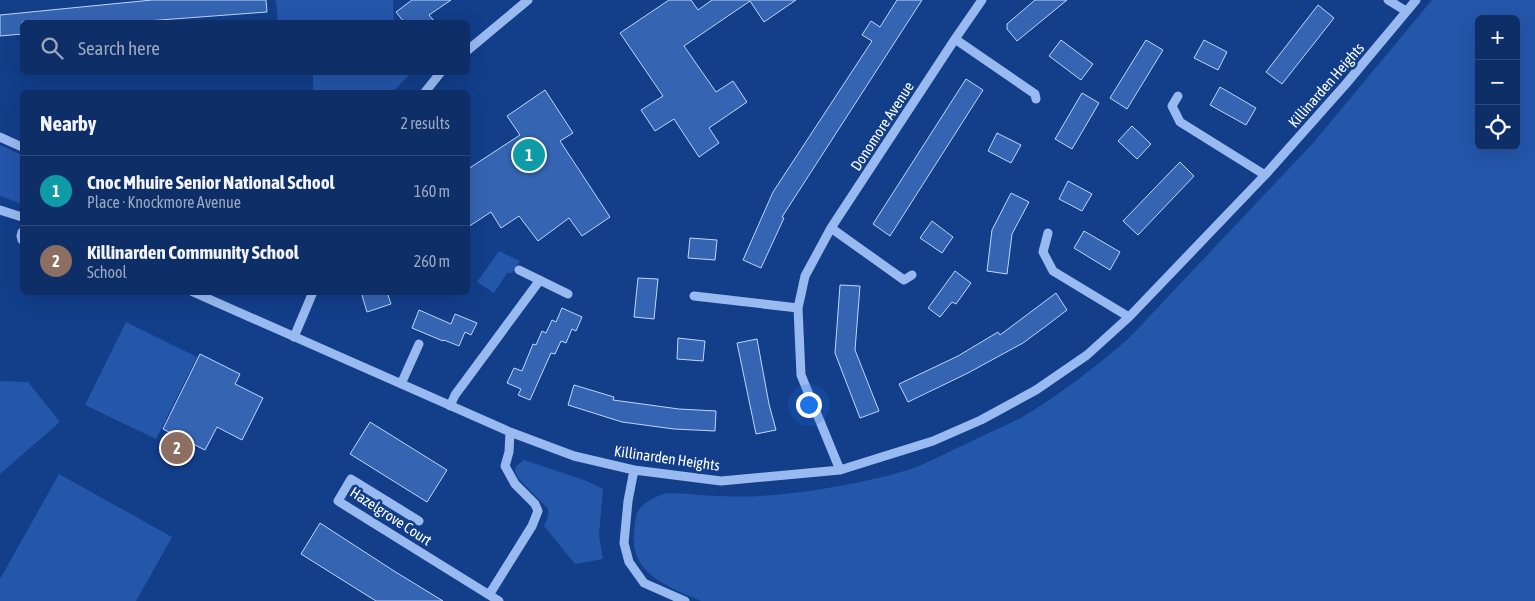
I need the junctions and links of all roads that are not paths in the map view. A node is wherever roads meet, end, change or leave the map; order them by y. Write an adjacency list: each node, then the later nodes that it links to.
1 (528, 0): 7 (street)
2 (982, 0): 6 (street, Donomore Avenue)
3 (1388, 0): 5 (street)
4 (1416, 0): 5 (street, Killinarden Heights)
5 (1406, 12): 14 (street, Killinarden Heights)
6 (955, 39): 11 (street); 17 (street, Donomore Avenue)
7 (470, 48)
8 (439, 75): 9 (street)
9 (427, 90)
10 (1178, 96): 14 (street)
11 (1036, 99)
12 (0, 137): 13 (street)
13 (20, 146)
14 (1265, 176): 27 (street, Killinarden Heights)
15 (0, 210): 16 (street)
16 (20, 216)
17 (831, 228): 20 (street); 26 (street, Donomore Avenue)
18 (1048, 233): 27 (street)
19 (518, 270): 21 (street)
20 (912, 275)
21 (540, 280): 22 (street); 31 (street)
22 (568, 294)
23 (200, 295): 28 (street, Killinarden Heights)
24 (312, 295): 28 (street)
25 (694, 296): 26 (street)
26 (798, 308): 34 (street, Donomore Avenue)
27 (1129, 317): 34 (street, Killinarden Heights)
28 (294, 337): 30 (street, Killinarden Heights)
29 (419, 344): 30 (street)
30 (401, 384): 31 (street, Killinarden Heights)
31 (450, 406): 32 (street, Killinarden Heights)
32 (510, 432): 33 (street, Killinarden Heights); 36 (street)
33 (634, 470): 34 (street, Killinarden Heights); 38 (street)
34 (840, 470)
35 (419, 521): 36 (street, Hazelgrove Court)
36 (489, 595): 37 (street, Hazelgrove Court)
37 (499, 601)
38 (685, 601)

